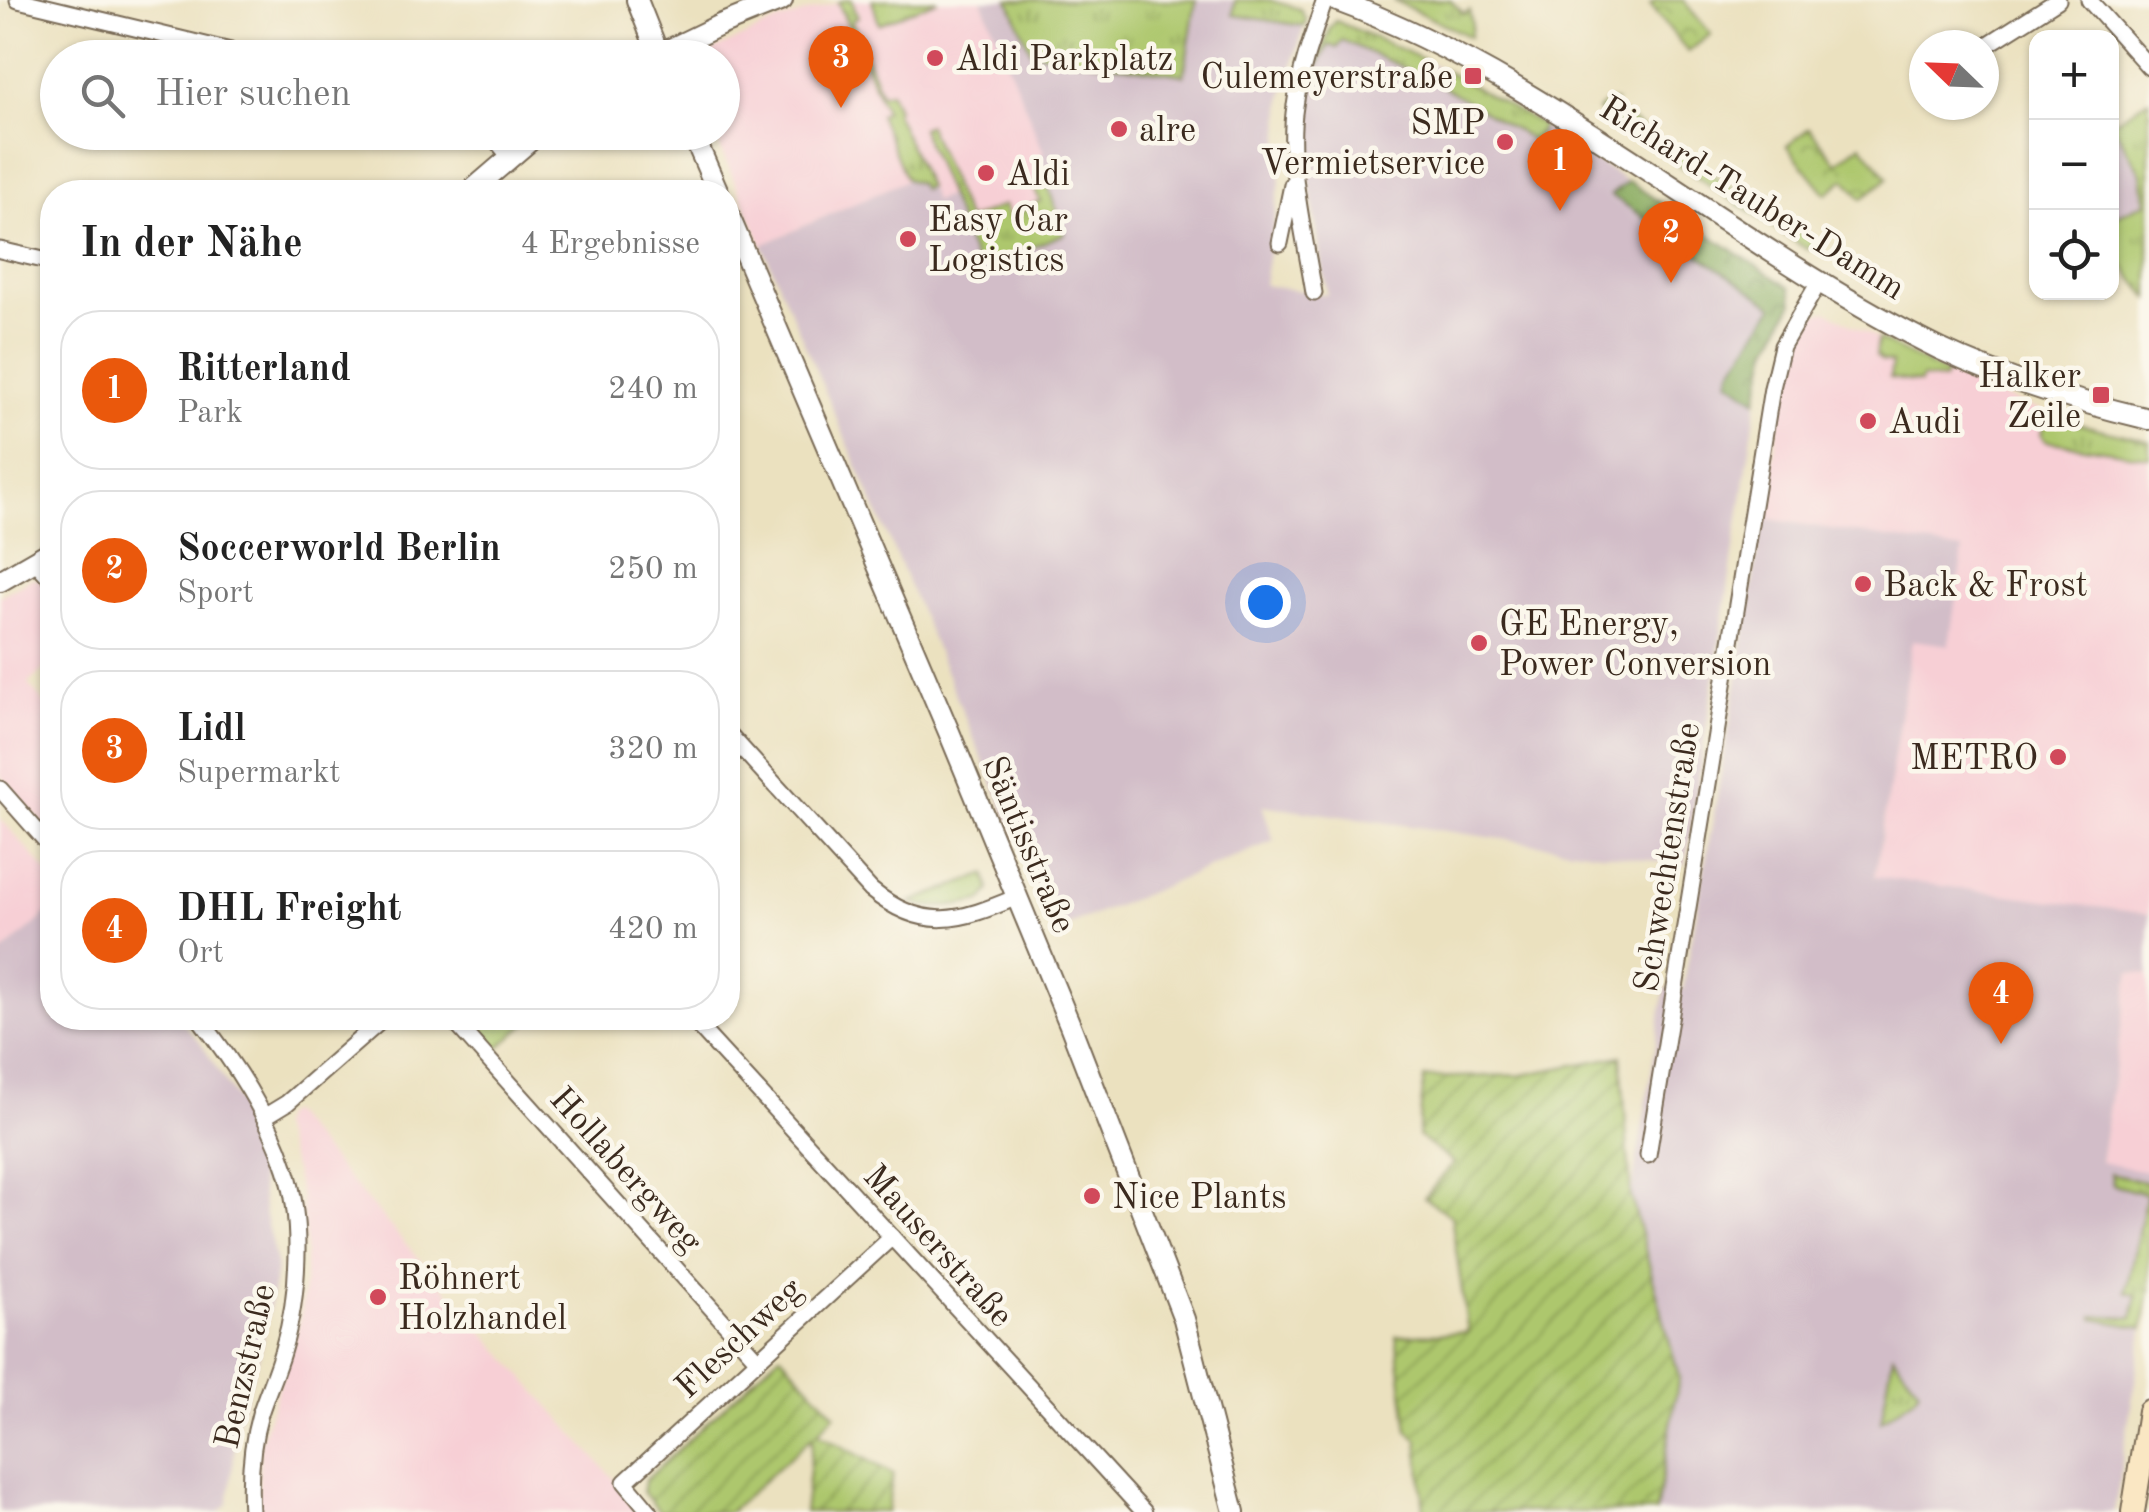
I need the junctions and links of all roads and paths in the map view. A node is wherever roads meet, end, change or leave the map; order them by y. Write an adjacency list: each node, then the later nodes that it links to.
1 (18, 0): 9 (street)
2 (637, 0): 10 (street)
3 (782, 0): 11 (street)
4 (1325, 0): 17 (street)
5 (1335, 0): 24 (street, Richard-Tauber-Damm)
6 (2058, 0): 8 (street)
7 (2089, 0): 12 (street)
8 (1999, 37)
9 (185, 40)
10 (651, 40)
11 (690, 40)
12 (2149, 66)
13 (504, 150): 16 (street)
14 (518, 150): 16 (street)
15 (700, 150): 19 (street)
16 (510, 157): 18 (street)
17 (1295, 171): 21 (street); 25 (street)
18 (484, 180)
19 (713, 180)
20 (740, 242): 32 (street, Säntisstraße)
21 (1280, 243)
22 (0, 250): 23 (street)
23 (40, 259)
24 (1820, 282): 26 (street, Richard-Tauber-Damm); 38 (street, Schwechtenstraße)
25 (1314, 293)
26 (2149, 419)
27 (40, 558): 28 (street)
28 (0, 581)
29 (740, 745): 32 (street)
30 (0, 789): 31 (street)
31 (40, 834)
32 (1017, 897): 45 (street, Säntisstraße)
33 (209, 1030): 37 (street, Benzstraße)
34 (370, 1030): 37 (street)
35 (463, 1030): 40 (street, Hollabergweg)
36 (702, 1030): 39 (street, Mauserstraße)
37 (264, 1117): 42 (street, Benzstraße)
38 (1648, 1155)
39 (892, 1237): 40 (street, Fleschweg); 44 (street, Mauserstraße)
40 (758, 1360): 43 (street, Fleschweg)
41 (2149, 1412): 46 (main road)
42 (251, 1512)
43 (650, 1512)
44 (1144, 1512)
45 (1234, 1512)
46 (2133, 1512)

